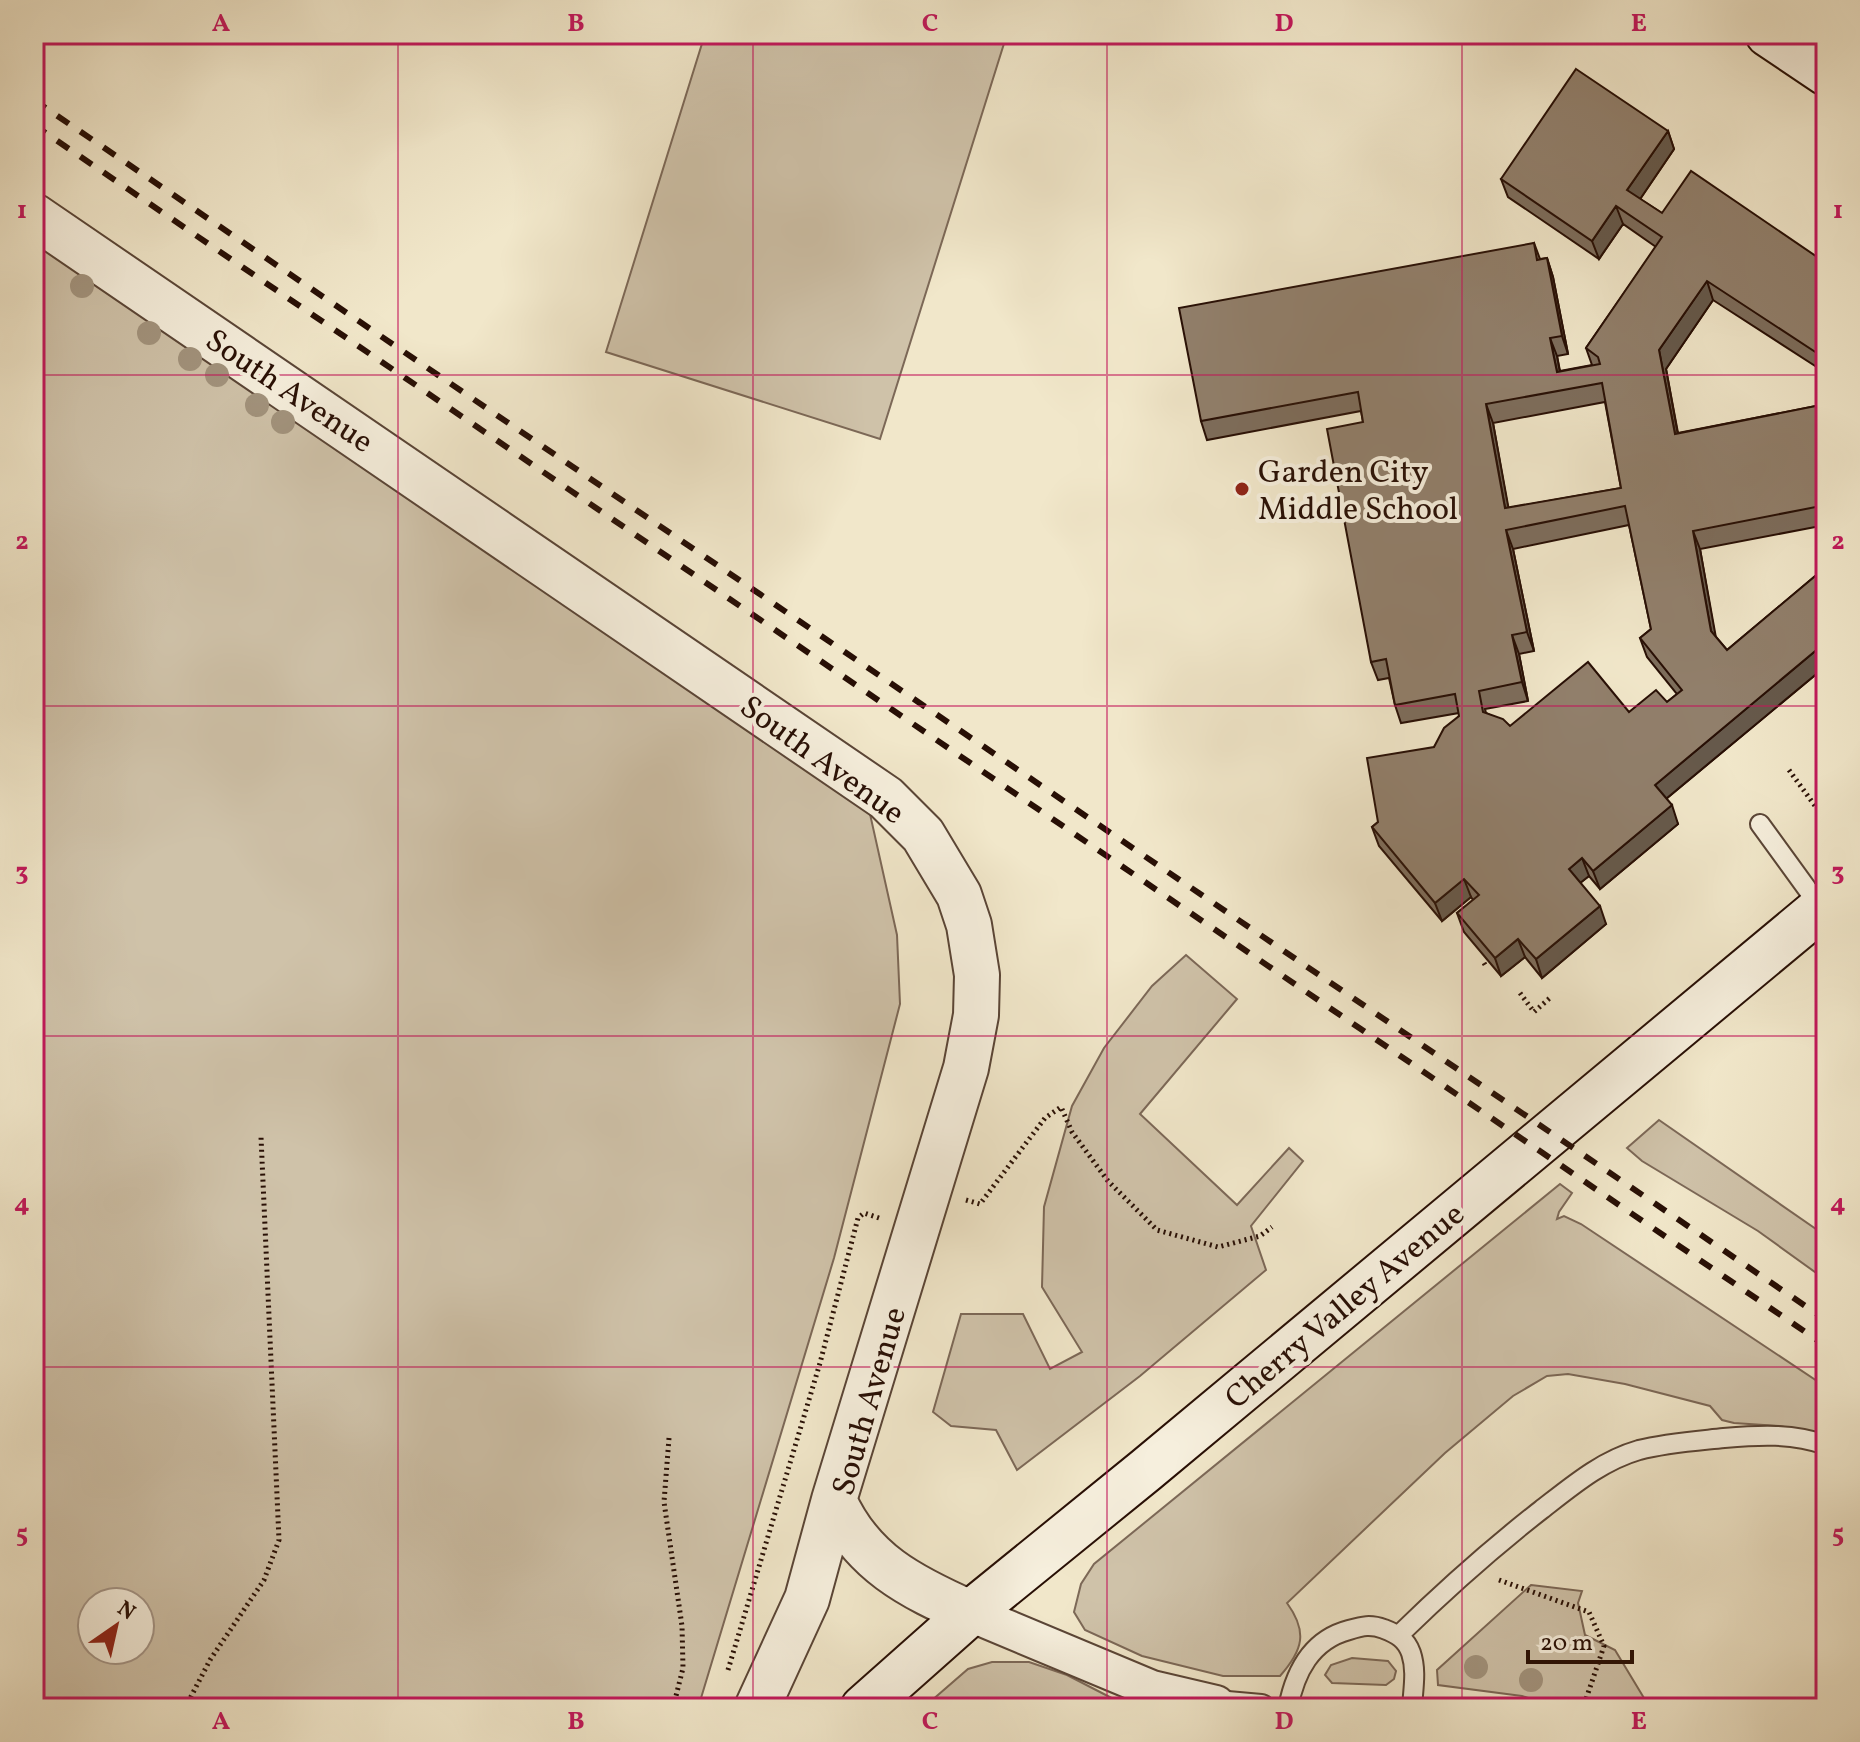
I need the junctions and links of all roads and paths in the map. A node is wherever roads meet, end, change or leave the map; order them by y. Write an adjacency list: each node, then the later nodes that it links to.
1 (1768, 34): 2 (street)
2 (1826, 73)
3 (34, 216): 16 (street, South Avenue)
4 (1789, 770): 5 (path)
5 (1826, 821)
6 (1760, 824): 7 (lane)
7 (1823, 906): 19 (street, Cherry Valley Avenue)
8 (1520, 993): 9 (path)
9 (1552, 996)
10 (261, 1137): 23 (path)
11 (980, 1204): 13 (path)
12 (864, 1213): 21 (path)
13 (1272, 1227)
14 (669, 1438): 24 (path)
15 (1826, 1445): 17 (lane)
16 (834, 1500): 18 (street); 19 (street, South Avenue)
17 (1473, 1567): 20 (lane); 30 (path)
18 (807, 1599): 21 (street); 25 (street)
19 (970, 1613): 22 (street); 26 (street, Cherry Valley Avenue)
20 (1399, 1635): 28 (lane); 29 (lane)
21 (741, 1694)
22 (1216, 1704): 27 (street)
23 (185, 1708)
24 (673, 1708)
25 (786, 1708)
26 (863, 1708)
27 (1261, 1708)
28 (1288, 1708)
29 (1412, 1708)
30 (1583, 1708)

